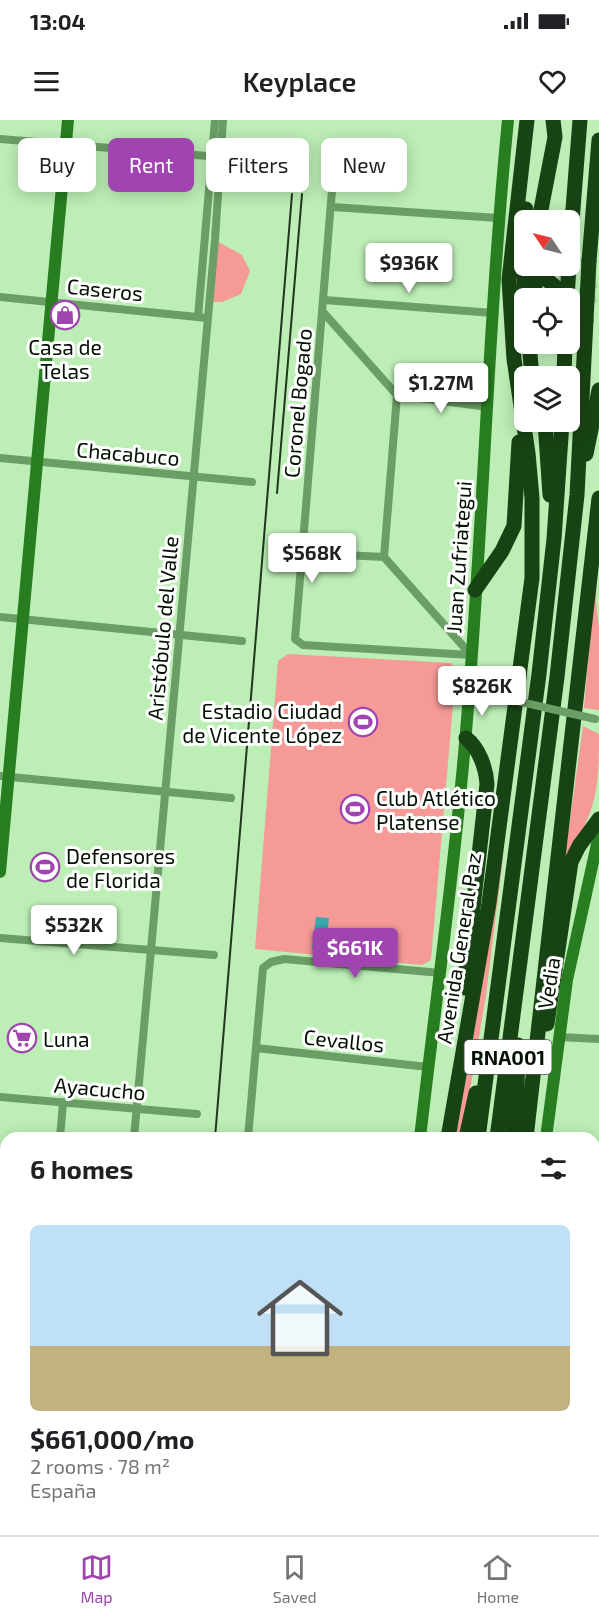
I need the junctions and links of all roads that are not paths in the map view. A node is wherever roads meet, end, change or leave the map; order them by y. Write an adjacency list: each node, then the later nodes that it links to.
1 (68, 120): 8 (street)
2 (214, 120): 9 (street, Aristóbulo del Valle)
3 (223, 120): 10 (street, Aristóbulo del Valle)
4 (508, 120): 24 (street, Juan Zufriategui)
5 (527, 120): 15 (highway, Avenida General Paz)
6 (537, 120): 15 (highway)
7 (568, 122): 21 (highway); 22 (highway); 23 (highway)
8 (66, 138)
9 (214, 138)
10 (219, 138)
11 (0, 139): 12 (street)
12 (18, 140)
13 (599, 140): 46 (highway, RNA001, bridge)
14 (96, 147): 16 (street)
15 (529, 150): 27 (highway); 34 (highway, Avenida General Paz)
16 (206, 156)
17 (60, 192): 30 (street)
18 (212, 192): 33 (street, Aristóbulo del Valle)
19 (333, 192): 20 (street, Coronel Bogado)
20 (332, 207): 24 (street); 29 (street, Coronel Bogado)
21 (540, 210)
22 (549, 210)
23 (569, 210)
24 (498, 218): 32 (street, Juan Zufriategui)
25 (544, 276): 26 (highway)
26 (564, 283)
27 (524, 288)
28 (0, 297): 30 (street, Caseros)
29 (324, 300): 31 (street, Coronel Bogado); 32 (street)
30 (50, 302): 33 (street, Caseros); 43 (street)
31 (323, 312): 36 (street); 49 (street, Coronel Bogado)
32 (493, 313): 37 (street, Juan Zufriategui)
33 (203, 318): 44 (street, Aristóbulo del Valle)
34 (516, 366)
35 (599, 390): 46 (highway)
36 (397, 395): 37 (street); 50 (street)
37 (488, 406): 51 (street, Juan Zufriategui)
38 (518, 432): 51 (highway)
39 (525, 432): 77 (highway, Avenida General Paz)
40 (544, 432): 48 (highway)
41 (561, 432): 48 (highway, Avenida General Paz / RNA001)
42 (0, 458): 43 (street, Chacabuco)
43 (37, 462): 44 (street, Chacabuco); 53 (street)
44 (193, 477): 45 (street, Chacabuco); 54 (street, Aristóbulo del Valle)
45 (252, 482)
46 (577, 495): 71 (highway, RNA001)
47 (599, 498): 78 (highway)
48 (554, 539): 73 (highway, Avenida General Paz / RNA001)
49 (302, 553): 50 (street); 56 (street, Coronel Bogado)
50 (384, 557): 56 (street)
51 (475, 590): 56 (street, Juan Zufriategui)
52 (0, 617): 53 (street)
53 (22, 619): 54 (street); 60 (street)
54 (179, 634): 55 (street); 61 (street, Aristóbulo del Valle)
55 (242, 641)
56 (471, 655): 57 (street, Juan Zufriategui)
57 (469, 694): 58 (street, bridge); 59 (street, Juan Zufriategui)
58 (597, 720)
59 (466, 738): 70 (street, Juan Zufriategui); 77 (highway)
60 (4, 776): 61 (street); 66 (street)
61 (166, 792): 62 (street); 68 (street, Aristóbulo del Valle)
62 (231, 798)
63 (599, 819): 78 (highway)
64 (599, 835): 65 (street, Vedia)
65 (597, 850): 72 (street, Vedia)
66 (0, 872)
67 (0, 938): 68 (street)
68 (151, 949): 69 (street); 81 (street, Aristóbulo del Valle)
69 (214, 956)
70 (441, 974): 75 (street); 76 (street, Juan Zufriategui)
71 (519, 976): 90 (highway, RNA001); 91 (highway)
72 (559, 1037): 74 (street); 93 (street, Vedia)
73 (491, 1038): 88 (highway); 89 (highway, Avenida General Paz / RNA001)
74 (599, 1039)
75 (256, 1048): 76 (street, Cevallos); 85 (street)
76 (428, 1067): 86 (street, Juan Zufriategui)
77 (458, 1078): 87 (highway, Avenida General Paz)
78 (531, 1091): 92 (highway)
79 (0, 1097): 80 (street, Ayacucho)
80 (63, 1102): 81 (street, Ayacucho); 83 (street)
81 (137, 1109): 82 (street, Ayacucho); 84 (street, Aristóbulo del Valle)
82 (197, 1114)
83 (60, 1132)
84 (135, 1132)
85 (249, 1132)
86 (421, 1132)
87 (449, 1132)
88 (467, 1132)
89 (479, 1132)
90 (498, 1132)
91 (513, 1132)
92 (527, 1132)
93 (547, 1132)

